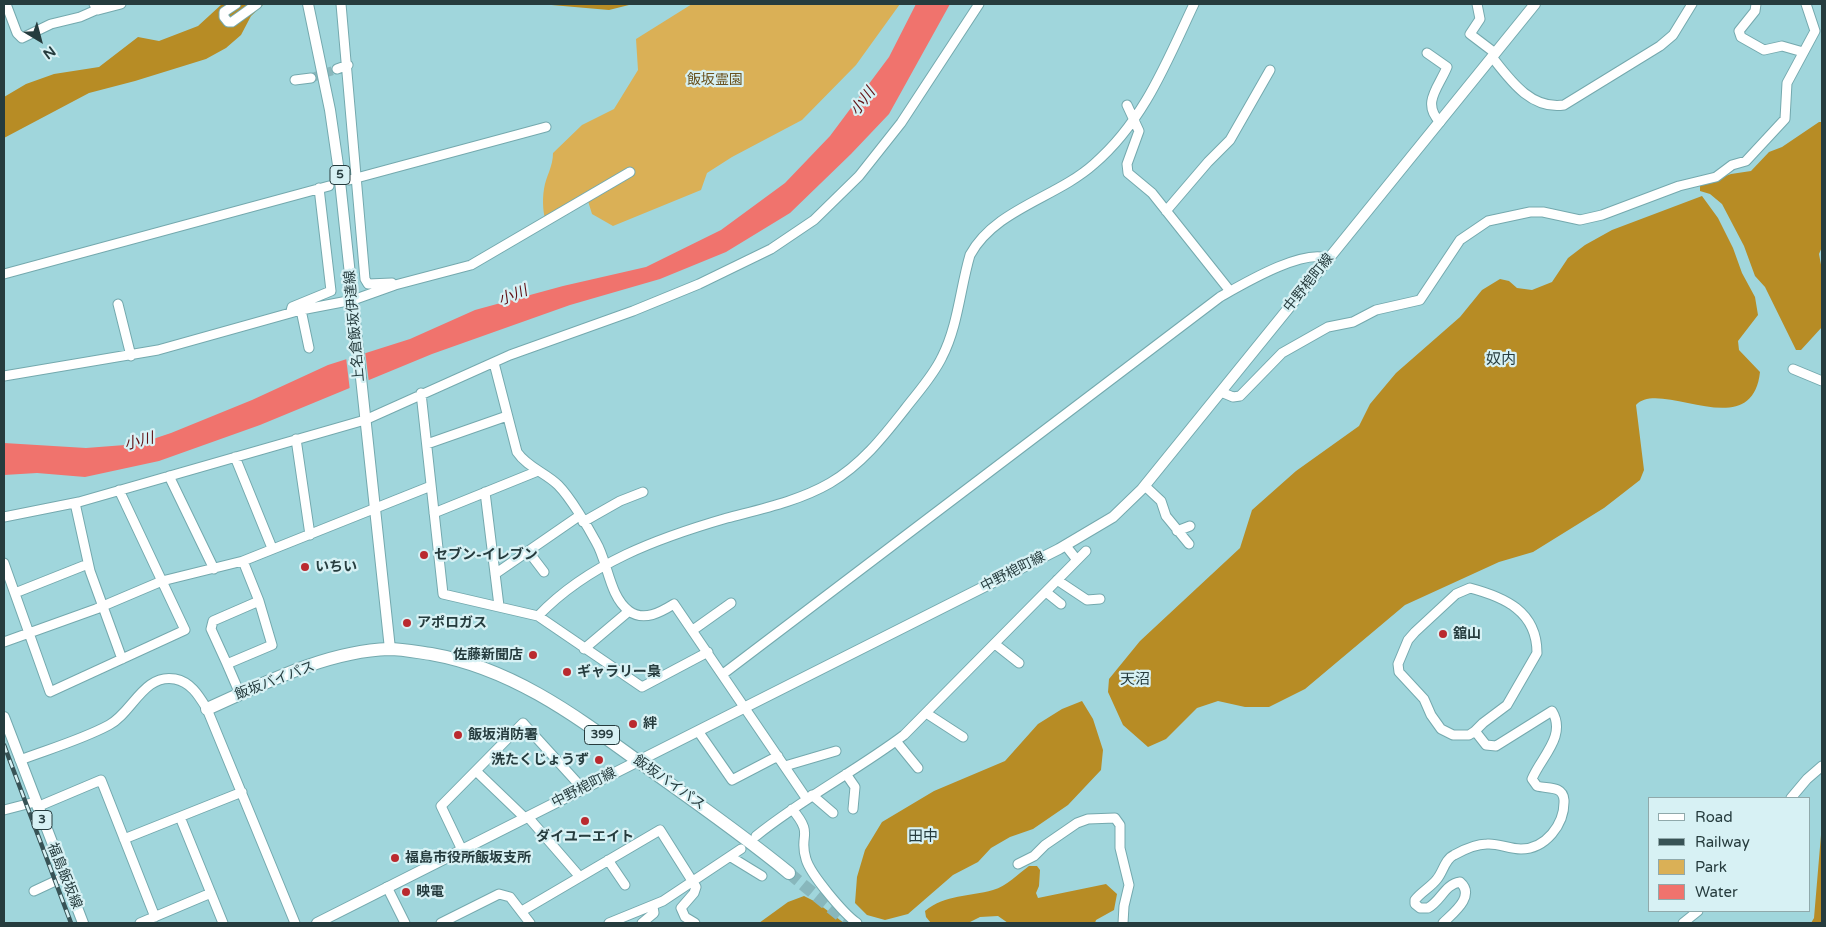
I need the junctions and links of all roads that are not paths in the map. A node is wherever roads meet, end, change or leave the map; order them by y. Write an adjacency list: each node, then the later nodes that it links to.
1 (6, 4): 14 (street)
2 (121, 4): 14 (street)
3 (236, 4): 4 (street)
4 (257, 4)
5 (308, 4): 36 (main road, 上名倉飯坂伊達線 / 5)
6 (341, 4): 18 (street)
7 (979, 4): 42 (street)
8 (1194, 4): 24 (street)
9 (1477, 4): 17 (street)
10 (1535, 4): 17 (main road, 中野梍町線)
11 (1692, 4): 17 (street)
12 (1756, 4): 15 (street)
13 (1806, 4): 15 (street)
14 (95, 7)
15 (1803, 52): 46 (street)
16 (1428, 53): 25 (street)
17 (1494, 55): 25 (main road, 中野梍町線)
18 (348, 65): 19 (street); 28 (street)
19 (337, 69)
20 (1270, 70): 31 (street)
21 (311, 78): 22 (street)
22 (295, 80)
23 (1127, 105): 24 (street)
24 (1135, 120): 31 (street); 77 (street)
25 (1440, 122): 32 (main road, 中野梍町線)
26 (546, 127): 28 (street)
27 (630, 172): 34 (street)
28 (352, 179): 34 (street)
29 (329, 186): 30 (street)
30 (319, 188): 33 (street); 39 (street)
31 (1166, 211): 35 (street)
32 (1329, 259): 35 (street); 46 (main road, 中野梍町線)
33 (4, 274)
34 (395, 285): 36 (street)
35 (1230, 291): 103 (street)
36 (353, 300): 38 (street); 48 (main road, 上名倉飯坂伊達線 / 5)
37 (118, 304): 41 (street)
38 (302, 310): 39 (street); 40 (street)
39 (290, 313): 41 (street)
40 (309, 348)
41 (131, 356): 44 (street)
42 (494, 363): 47 (street); 49 (street)
43 (1794, 369): 45 (street)
44 (4, 376)
45 (1822, 381)
46 (1221, 392): 56 (main road, 中野梍町線)
47 (421, 393): 48 (street); 51 (street)
48 (364, 416): 50 (street); 61 (main road, 上名倉飯坂伊達線 / 5)
49 (507, 416): 51 (street); 53 (street)
50 (296, 439): 52 (street); 67 (street)
51 (427, 444): 55 (street)
52 (236, 457): 54 (street); 70 (street)
53 (538, 470): 58 (street); 64 (street)
54 (169, 476): 57 (street); 78 (street)
55 (431, 486): 61 (street); 62 (street)
56 (1144, 486): 66 (street); 69 (main road, 中野梍町線)
57 (118, 490): 60 (street); 82 (street)
58 (485, 492): 62 (street); 80 (street)
59 (643, 492): 64 (street)
60 (75, 502): 63 (street); 76 (street)
61 (375, 509): 67 (street); 98 (main road, 上名倉飯坂伊達線 / 5)
62 (434, 513): 90 (street)
63 (4, 517)
64 (581, 519): 71 (street); 77 (street)
65 (1190, 526): 66 (street)
66 (1177, 531): 68 (street)
67 (310, 535): 70 (street)
68 (1189, 544)
69 (1066, 546): 73 (street); 105 (main road, 中野梍町線)
70 (272, 548): 74 (street)
71 (528, 551): 79 (street); 80 (street)
72 (1086, 551): 73 (street)
73 (1077, 560): 81 (street)
74 (243, 561): 78 (street); 86 (street)
75 (4, 563): 84 (street)
76 (88, 564): 84 (street); 89 (street)
77 (604, 564): 91 (street); 92 (street)
78 (214, 569): 82 (street)
79 (544, 572)
80 (495, 574): 90 (street)
81 (1057, 580): 83 (street); 85 (street)
82 (162, 581): 89 (street); 100 (street)
83 (1046, 592): 88 (street); 96 (street)
84 (15, 593): 94 (street)
85 (1100, 599)
86 (259, 601): 102 (street); 102 (street)
87 (730, 602): 93 (street)
88 (1060, 604)
89 (103, 606): 94 (street); 100 (street)
90 (499, 606): 92 (street)
91 (629, 611): 93 (street); 97 (street)
92 (538, 616): 97 (street)
93 (693, 630): 99 (street)
94 (29, 633): 95 (street); 100 (street)
95 (4, 642)
96 (995, 644): 101 (street); 107 (street)
97 (584, 648): 99 (street)
98 (390, 649): 104 (highway, 飯坂バイパス / 399); 116 (highway, 飯坂バイパス / 399)
99 (708, 652): 103 (street)
100 (122, 659)
101 (1019, 663)
102 (227, 664): 104 (street)
103 (723, 674): 105 (street)
104 (240, 694): 106 (highway, 飯坂バイパス / 399)
105 (746, 708): 109 (main road, 中野梍町線); 114 (street)
106 (207, 709): 115 (street); 123 (street)
107 (926, 713): 111 (street); 112 (street)
108 (4, 717): 115 (main road, 福島飯坂線 / 3)
109 (698, 731): 114 (street); 116 (main road, 中野梍町線)
110 (1476, 731): 110 (street); 166 (street)
111 (963, 737)
112 (896, 741): 119 (street); 121 (street)
113 (836, 750): 117 (street)
114 (778, 756): 117 (street)
115 (20, 760): 126 (main road, 福島飯坂線 / 3)
116 (638, 761): 122 (main road, 中野梍町線); 140 (highway, 飯坂バイパス / 399)
117 (784, 766): 124 (street)
118 (1822, 766): 125 (street)
119 (918, 768)
120 (476, 771): 122 (street); 132 (street); 136 (street)
121 (846, 774): 124 (street); 128 (street)
122 (583, 789): 132 (main road, 中野梍町線)
123 (242, 792): 131 (street); 156 (street)
124 (809, 797): 127 (street); 130 (street)
125 (1792, 797)
126 (36, 805): 129 (street); 134 (street); 143 (main road, 福島飯坂線 / 3)
127 (792, 809): 133 (street); 164 (street)
128 (853, 809)
129 (4, 810)
130 (833, 813)
131 (180, 817): 134 (street); 148 (street)
132 (527, 818): 136 (main road, 中野梍町線); 141 (street)
133 (756, 836)
134 (124, 839): 152 (street)
135 (741, 849): 137 (street)
136 (462, 850): 146 (main road, 中野梍町線)
137 (731, 857): 142 (street); 144 (street)
138 (608, 860): 141 (street); 144 (street); 145 (street)
139 (1018, 864): 165 (street)
140 (789, 873)
141 (580, 876): 150 (street)
142 (762, 876)
143 (64, 877): 147 (street); 153 (main road, 福島飯坂線 / 3)
144 (694, 882): 149 (street); 163 (street)
145 (625, 885)
146 (388, 888): 157 (main road, 中野梍町線); 158 (street)
147 (34, 891)
148 (210, 893): 152 (street); 155 (street)
149 (653, 906): 161 (street); 162 (street)
150 (522, 911): 159 (street); 160 (street)
151 (1697, 912): 167 (street)
152 (155, 917): 154 (street)
153 (83, 923)
154 (140, 923)
155 (223, 923)
156 (295, 923)
157 (317, 923)
158 (405, 923)
159 (441, 923)
160 (530, 923)
161 (609, 923)
162 (642, 923)
163 (695, 923)
164 (857, 923)
165 (1123, 923)
166 (1443, 923)
167 (1683, 923)

